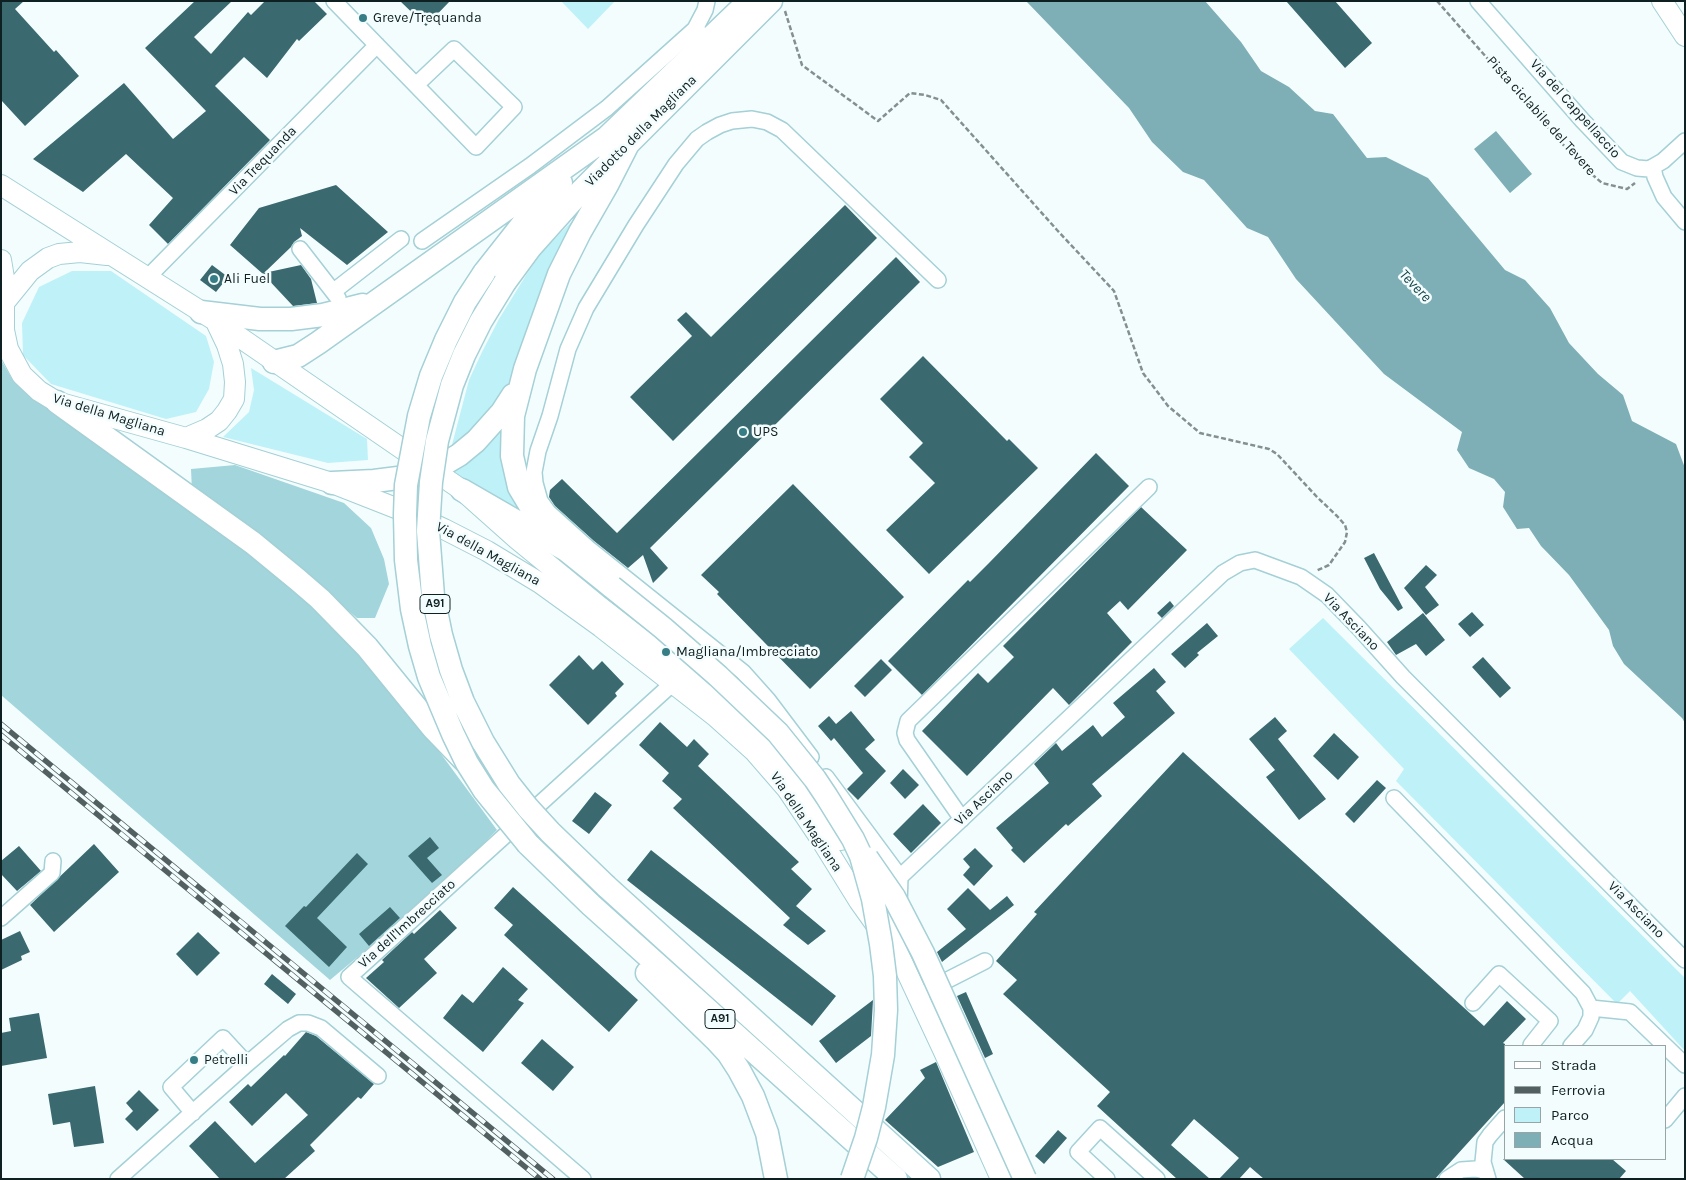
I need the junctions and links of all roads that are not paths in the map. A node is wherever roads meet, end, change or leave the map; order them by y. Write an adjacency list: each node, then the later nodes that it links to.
1 (334, 1): 8 (street)
2 (707, 1): 6 (street)
3 (1478, 1): 12 (street, Via del Cappellaccio)
4 (1662, 1): 7 (main road)
5 (761, 4): 6 (highway, Viadotto della Magliana); 10 (highway, Viadotto della Magliana)
6 (702, 35): 10 (highway, Viadotto della Magliana); 16 (street)
7 (1685, 36)
8 (377, 45): 9 (street); 21 (street, Via Trequanda)
9 (416, 85): 9 (street)
10 (619, 140): 18 (highway, Viadotto della Magliana); 25 (highway); 29 (highway)
11 (1685, 141): 12 (street)
12 (1653, 167): 14 (street)
13 (1, 185): 19 (main road, Via della Magliana)
14 (1685, 222)
15 (402, 239): 23 (street)
16 (422, 241)
17 (300, 249): 23 (street)
18 (514, 251): 40 (highway, A91, bridge); 71 (highway, A91, bridge)
19 (114, 256): 21 (main road, Via della Magliana); 24 (main road, Via della Magliana)
20 (1, 260): 24 (main road, Via della Magliana)
21 (148, 278): 27 (main road, Via della Magliana)
22 (938, 280): 37 (street)
23 (334, 291): 26 (street)
24 (4, 303): 30 (main road, Via della Magliana)
25 (373, 303): 26 (highway); 28 (highway)
26 (345, 310): 27 (highway)
27 (208, 317): 28 (main road, Via della Magliana); 31 (main road)
28 (274, 362): 32 (main road, Via della Magliana)
29 (525, 370): 32 (highway); 36 (highway)
30 (57, 402): 31 (main road, Via della Magliana); 40 (highway)
31 (186, 438): 33 (main road, Via della Magliana)
32 (432, 470): 33 (highway); 35 (main road, Via della Magliana)
33 (332, 483): 38 (main road, Via della Magliana)
34 (1148, 487): 42 (street)
35 (462, 490): 36 (highway); 39 (main road, Via della Magliana)
36 (566, 550): 43 (highway, bridge)
37 (750, 679): 39 (street); 45 (street)
38 (673, 683): 48 (main road, Via della Magliana); 67 (street, Via dell'Imbrecciato)
39 (728, 706): 48 (main road, Via della Magliana)
40 (466, 763): 46 (highway, A91, bridge)
41 (1394, 798): 53 (street)
42 (962, 819): 45 (street, Via Asciano); 49 (street, Via Asciano)
43 (853, 839): 69 (highway, bridge); 73 (highway, bridge)
44 (53, 867): 47 (street)
45 (900, 876): 48 (street, Via della Magliana)
46 (591, 905): 68 (highway); 70 (highway, A91)
47 (1, 918)
48 (897, 952): 51 (main road, Via della Magliana)
49 (1685, 960)
50 (985, 961): 51 (street)
51 (917, 994): 72 (main road, Via della Magliana)
52 (1473, 1003): 54 (street)
53 (1591, 1008): 55 (street); 56 (street)
54 (1531, 1045)
55 (1572, 1045)
56 (1665, 1045)
57 (1666, 1046): 59 (street)
58 (247, 1064): 60 (street); 62 (street); 62 (street)
59 (1685, 1064)
60 (378, 1076)
61 (1685, 1096): 64 (street)
62 (193, 1113): 66 (street)
63 (1504, 1119): 65 (street)
64 (1666, 1119)
65 (1486, 1175): 76 (street)
66 (118, 1179)
67 (583, 1179)
68 (776, 1179)
69 (852, 1179)
70 (896, 1179)
71 (929, 1179)
72 (1001, 1179)
73 (1025, 1179)
74 (1107, 1179): 75 (street)
75 (1157, 1179)
76 (1447, 1179)

